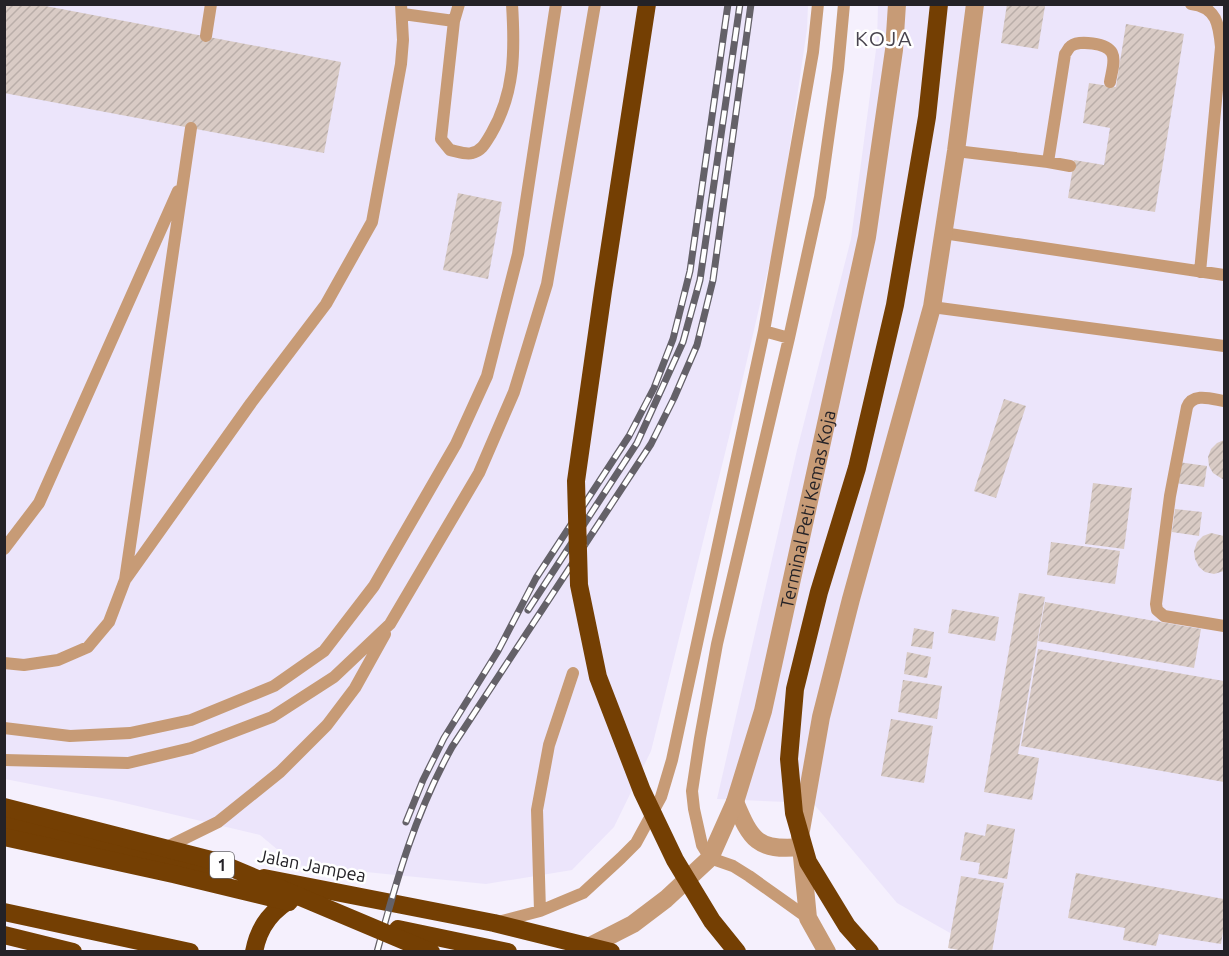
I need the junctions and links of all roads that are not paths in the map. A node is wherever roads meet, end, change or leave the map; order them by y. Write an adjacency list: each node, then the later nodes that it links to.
1 (211, 4): 15 (lane)
2 (459, 4): 14 (lane)
3 (512, 4): 14 (lane)
4 (556, 4): 36 (lane)
5 (595, 4): 32 (lane)
6 (647, 4): 58 (highway, bridge)
7 (818, 4): 26 (lane)
8 (843, 4): 27 (lane)
9 (897, 4): 38 (street, Terminal Peti Kemas Koja)
10 (939, 4): 60 (highway, bridge)
11 (975, 4): 18 (street)
12 (1191, 4): 23 (lane)
13 (402, 9): 14 (lane); 31 (lane)
14 (454, 21)
15 (206, 36)
16 (1110, 82): 19 (lane)
17 (191, 128): 21 (lane)
18 (956, 151): 19 (lane); 22 (street)
19 (1048, 162): 20 (lane)
20 (1070, 166)
21 (185, 176): 30 (lane); 31 (lane)
22 (943, 233): 23 (lane); 25 (street)
23 (1200, 272): 24 (lane)
24 (1224, 275)
25 (932, 307): 28 (lane); 42 (street)
26 (764, 331): 27 (lane); 46 (lane)
27 (789, 338): 44 (lane)
28 (1224, 346)
29 (1224, 401): 33 (lane)
30 (4, 549)
31 (125, 580): 34 (lane)
32 (390, 624): 37 (lane); 43 (lane)
33 (1224, 626)
34 (4, 663)
35 (573, 673): 46 (lane)
36 (4, 728)
37 (4, 760)
38 (735, 802): 42 (street); 44 (street, Terminal Peti Kemas Koja)
39 (4, 807): 55 (highway, 1, bridge)
40 (4, 823): 43 (highway, Jalan Jampea)
41 (4, 837): 56 (highway, bridge)
42 (801, 847): 48 (street)
43 (148, 856): 45 (highway, Jalan Jampea)
44 (710, 858): 48 (lane); 51 (street, Terminal Peti Kemas Koja)
45 (329, 890): 49 (highway, Jalan Jampea); 54 (highway)
46 (540, 911): 49 (lane)
47 (4, 912): 53 (highway)
48 (808, 918): 59 (street)
49 (494, 922): 51 (highway, Jalan Jampea)
50 (4, 935): 52 (highway)
51 (590, 946): 57 (highway, Jalan Jampea)
52 (73, 951)
53 (190, 951)
54 (254, 951)
55 (431, 951)
56 (508, 951)
57 (611, 951)
58 (737, 951)
59 (827, 951)
60 (870, 951)

